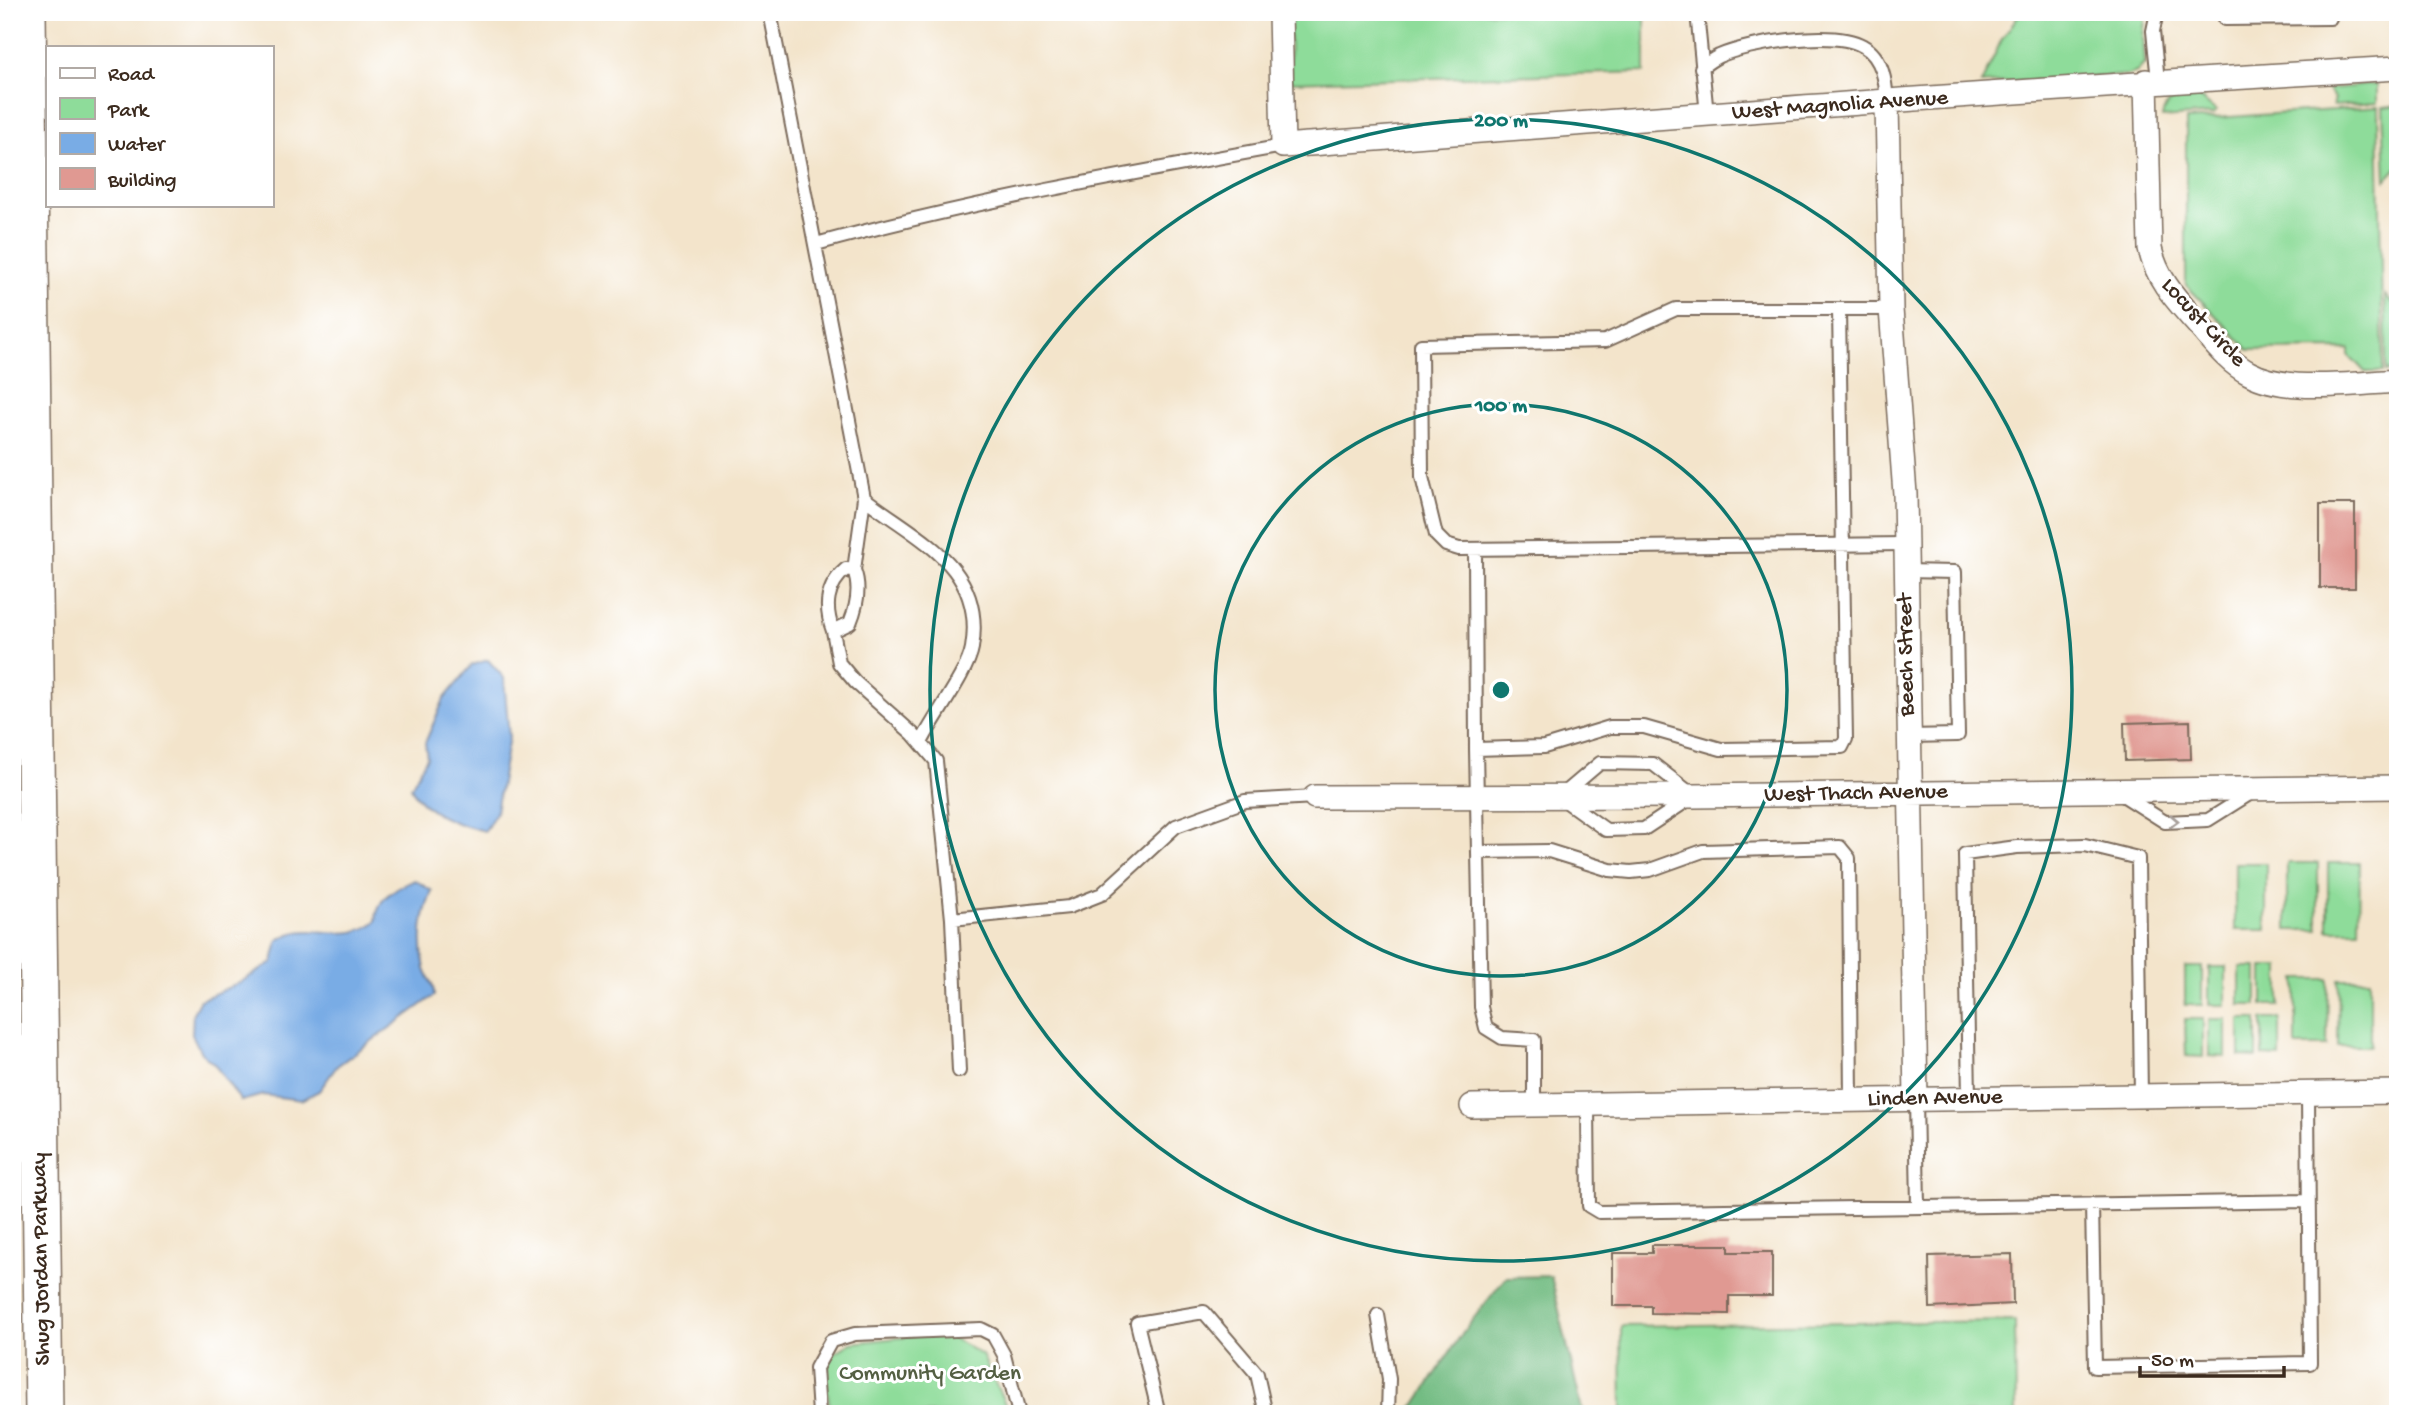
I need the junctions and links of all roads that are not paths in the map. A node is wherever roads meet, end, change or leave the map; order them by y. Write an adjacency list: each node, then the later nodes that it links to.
1 (27, 12): 38 (main road, Shug Jordan Parkway)
2 (770, 12): 14 (lane)
3 (1280, 12): 13 (street)
4 (1697, 12): 8 (lane)
5 (2157, 12): 10 (lane)
6 (2225, 12): 7 (lane)
7 (2330, 12)
8 (1701, 68): 11 (lane); 12 (lane)
9 (2398, 68): 10 (street, West Magnolia Avenue)
10 (2152, 81): 11 (street, West Magnolia Avenue); 17 (street, Locust Circle)
11 (1887, 103): 12 (street, West Magnolia Avenue); 15 (street, Beech Street)
12 (1707, 115): 13 (street, West Magnolia Avenue)
13 (1283, 146): 14 (lane)
14 (816, 244): 18 (lane)
15 (1891, 309): 16 (lane); 20 (street, Beech Street)
16 (1839, 310): 19 (lane); 21 (lane)
17 (2398, 381)
18 (864, 498): 22 (lane); 26 (lane)
19 (1842, 544): 20 (lane); 21 (lane); 27 (lane)
20 (1905, 544): 23 (street, Beech Street)
21 (1475, 549): 27 (lane)
22 (854, 570): 24 (lane); 24 (lane)
23 (1905, 571): 25 (street, Beech Street); 25 (lane)
24 (833, 631): 26 (lane)
25 (1908, 736): 31 (street, Beech Street)
26 (921, 743): 37 (lane)
27 (1476, 748): 34 (lane)
28 (2398, 787): 29 (street, West Thach Avenue)
29 (2260, 788): 30 (street, West Thach Avenue); 30 (lane, one-way to 29)
30 (2114, 790): 31 (street, West Thach Avenue)
31 (1909, 793): 32 (street, West Thach Avenue); 43 (street, Beech Street)
32 (1693, 796): 35 (street, West Thach Avenue); 35 (lane); 35 (lane)
33 (1315, 797): 34 (street, West Thach Avenue); 37 (lane)
34 (1476, 797): 35 (street, West Thach Avenue); 36 (lane)
35 (1560, 797)
36 (1478, 852): 45 (lane); 46 (lane)
37 (952, 919): 39 (lane)
38 (39, 1060): 49 (main road); 54 (main road, Shug Jordan Parkway)
39 (959, 1071)
40 (2398, 1092): 41 (street, Linden Avenue)
41 (2308, 1094): 42 (street, Linden Avenue); 50 (lane)
42 (2141, 1097): 44 (street, Linden Avenue); 44 (lane)
43 (1916, 1099): 44 (street, Linden Avenue); 45 (street, Linden Avenue); 52 (lane, Beech Street)
44 (1969, 1099)
45 (1851, 1100): 47 (street, Linden Avenue)
46 (1534, 1105): 47 (street, Linden Avenue); 48 (street, Linden Avenue)
47 (1588, 1105): 52 (lane)
48 (1472, 1106)
49 (12, 1125)
50 (2308, 1201): 51 (lane); 51 (lane)
51 (2092, 1204): 52 (lane)
52 (1918, 1206)
53 (12, 1210): 54 (main road)
54 (43, 1284): 56 (main road, Shug Jordan Parkway)
55 (1378, 1315): 61 (lane)
56 (44, 1414)
57 (819, 1414): 58 (lane)
58 (1019, 1414)
59 (1159, 1414): 60 (lane)
60 (1266, 1414)
61 (1388, 1414)

